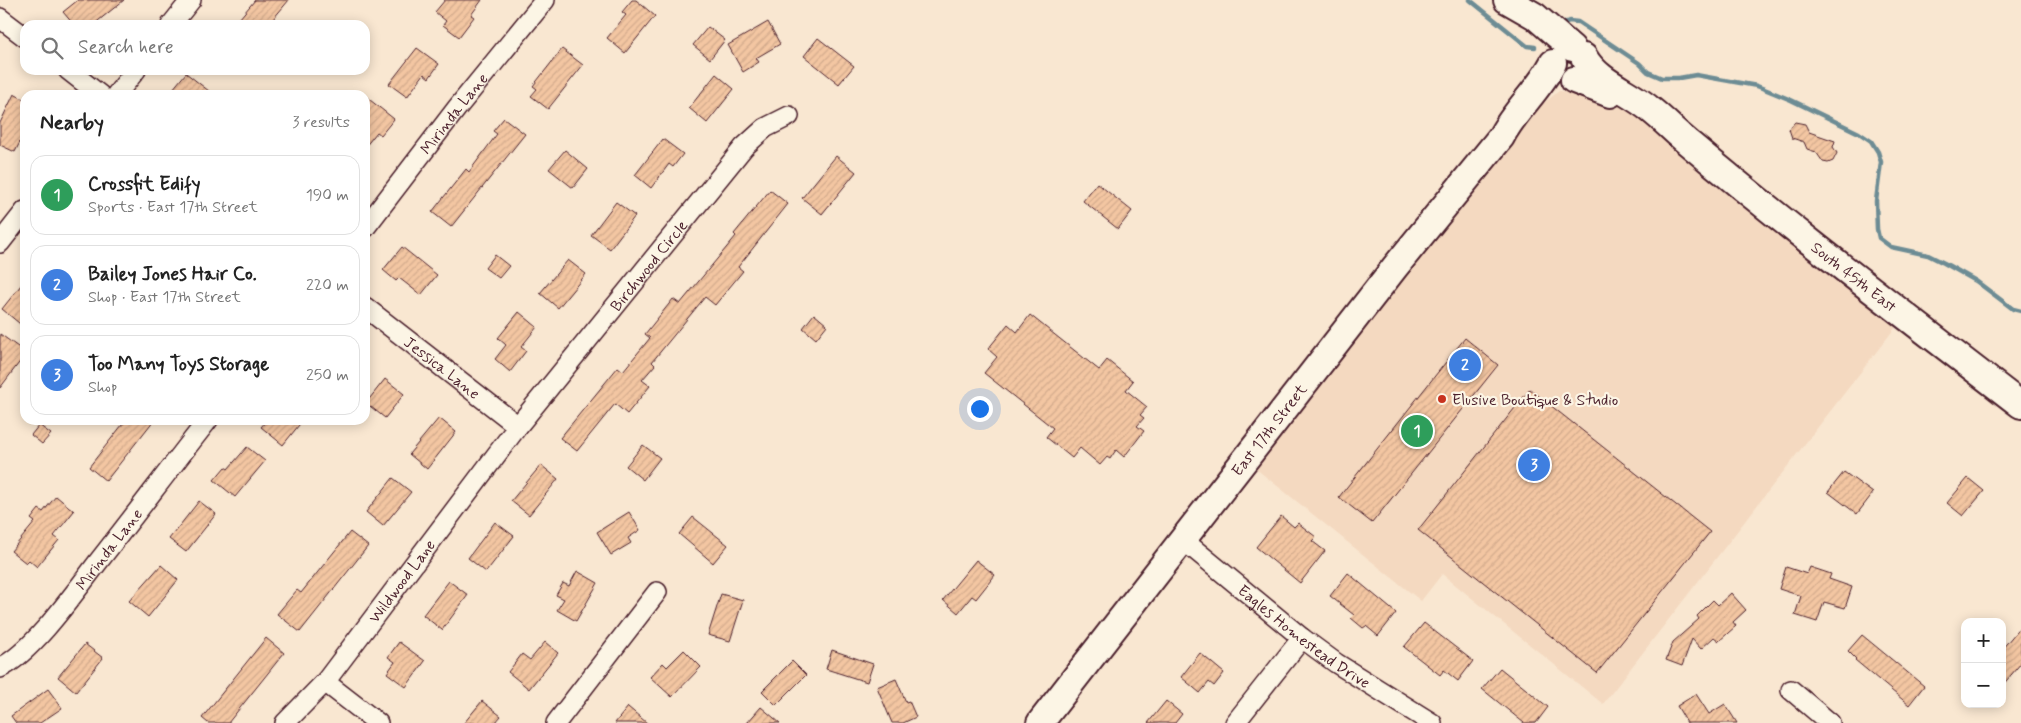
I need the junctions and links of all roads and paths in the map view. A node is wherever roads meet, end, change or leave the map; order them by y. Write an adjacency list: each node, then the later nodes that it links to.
1 (191, 0): 5 (street)
2 (545, 0): 14 (street, Mirinda Lane)
3 (1507, 0): 7 (main road, South 45th East)
4 (0, 18): 6 (street)
5 (175, 20)
6 (20, 33)
7 (1567, 65): 17 (main road, South 45th East); 20 (main road, East 17th Street)
8 (74, 75): 10 (street)
9 (132, 75): 11 (street)
10 (94, 90)
11 (120, 90)
12 (789, 116): 19 (street, Birchwood Circle)
13 (20, 217): 15 (street)
14 (370, 221)
15 (0, 242)
16 (370, 311): 19 (street, Jessica Lane)
17 (2021, 405)
18 (204, 425): 23 (street, Mirinda Lane)
19 (518, 426): 24 (street, Wildwood Lane)
20 (1183, 540): 22 (street, Eagles Homestead Drive); 29 (main road, East 17th Street)
21 (657, 592): 28 (street)
22 (1302, 638): 30 (street); 31 (street, Eagles Homestead Drive)
23 (0, 668)
24 (325, 682): 26 (street); 27 (street)
25 (1791, 690): 32 (street)
26 (285, 723)
27 (378, 723)
28 (556, 723)
29 (1040, 723)
30 (1235, 723)
31 (1432, 723)
32 (1830, 723)

